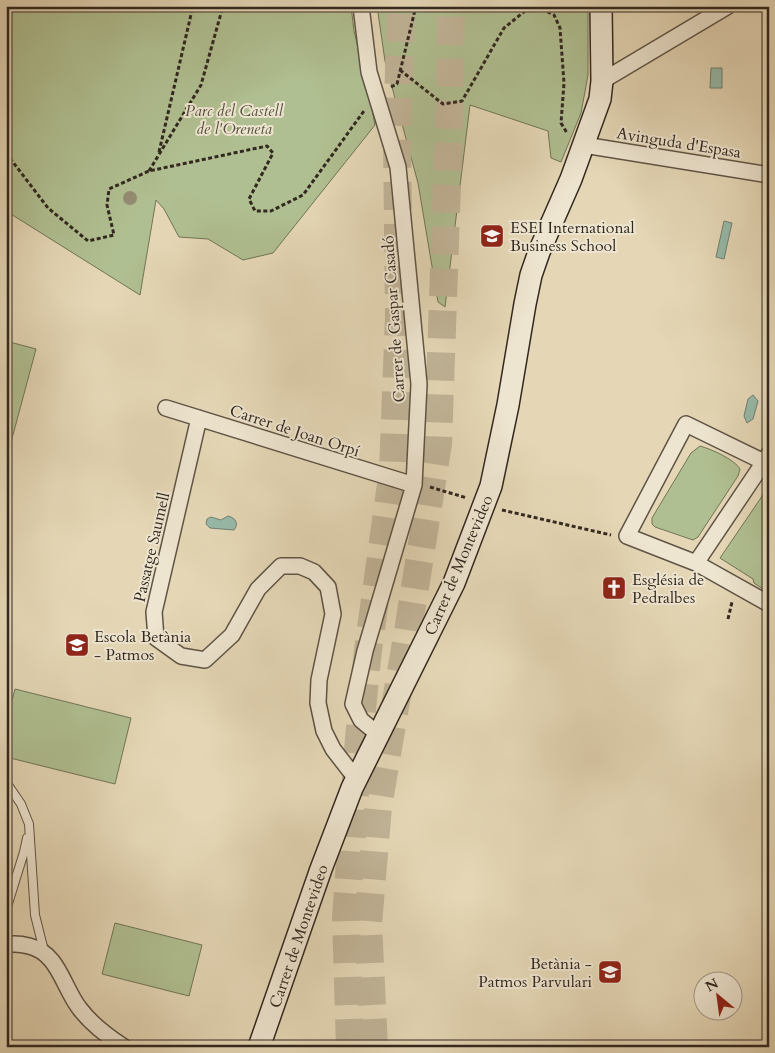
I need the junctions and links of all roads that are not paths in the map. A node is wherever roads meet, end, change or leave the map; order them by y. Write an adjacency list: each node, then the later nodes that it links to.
1 (361, 6): 10 (street, Carrer de Gaspar Casadó)
2 (602, 6): 4 (street, Carrer de Montevideo)
3 (728, 6): 4 (street)
4 (602, 81): 5 (street, Carrer de Montevideo)
5 (584, 145): 6 (street, Avinguda d'Espasa); 13 (street, Carrer de Montevideo)
6 (769, 174)
7 (166, 408): 8 (street, Carrer de Joan Orpí)
8 (199, 418): 10 (street, Carrer de Joan Orpí); 14 (street, Passatge Saumell)
9 (766, 458): 11 (street); 11 (street)
10 (414, 485): 13 (street, Carrer de Gaspar Casadó)
11 (696, 563): 12 (street)
12 (769, 604)
13 (380, 735): 14 (street, Carrer de Montevideo)
14 (357, 780): 21 (street, Carrer de Montevideo)
15 (6, 782): 16 (lane)
16 (29, 824): 17 (lane); 19 (lane)
17 (6, 910)
18 (6, 946): 19 (street)
19 (44, 951): 20 (street)
20 (124, 1047)
21 (259, 1047)

